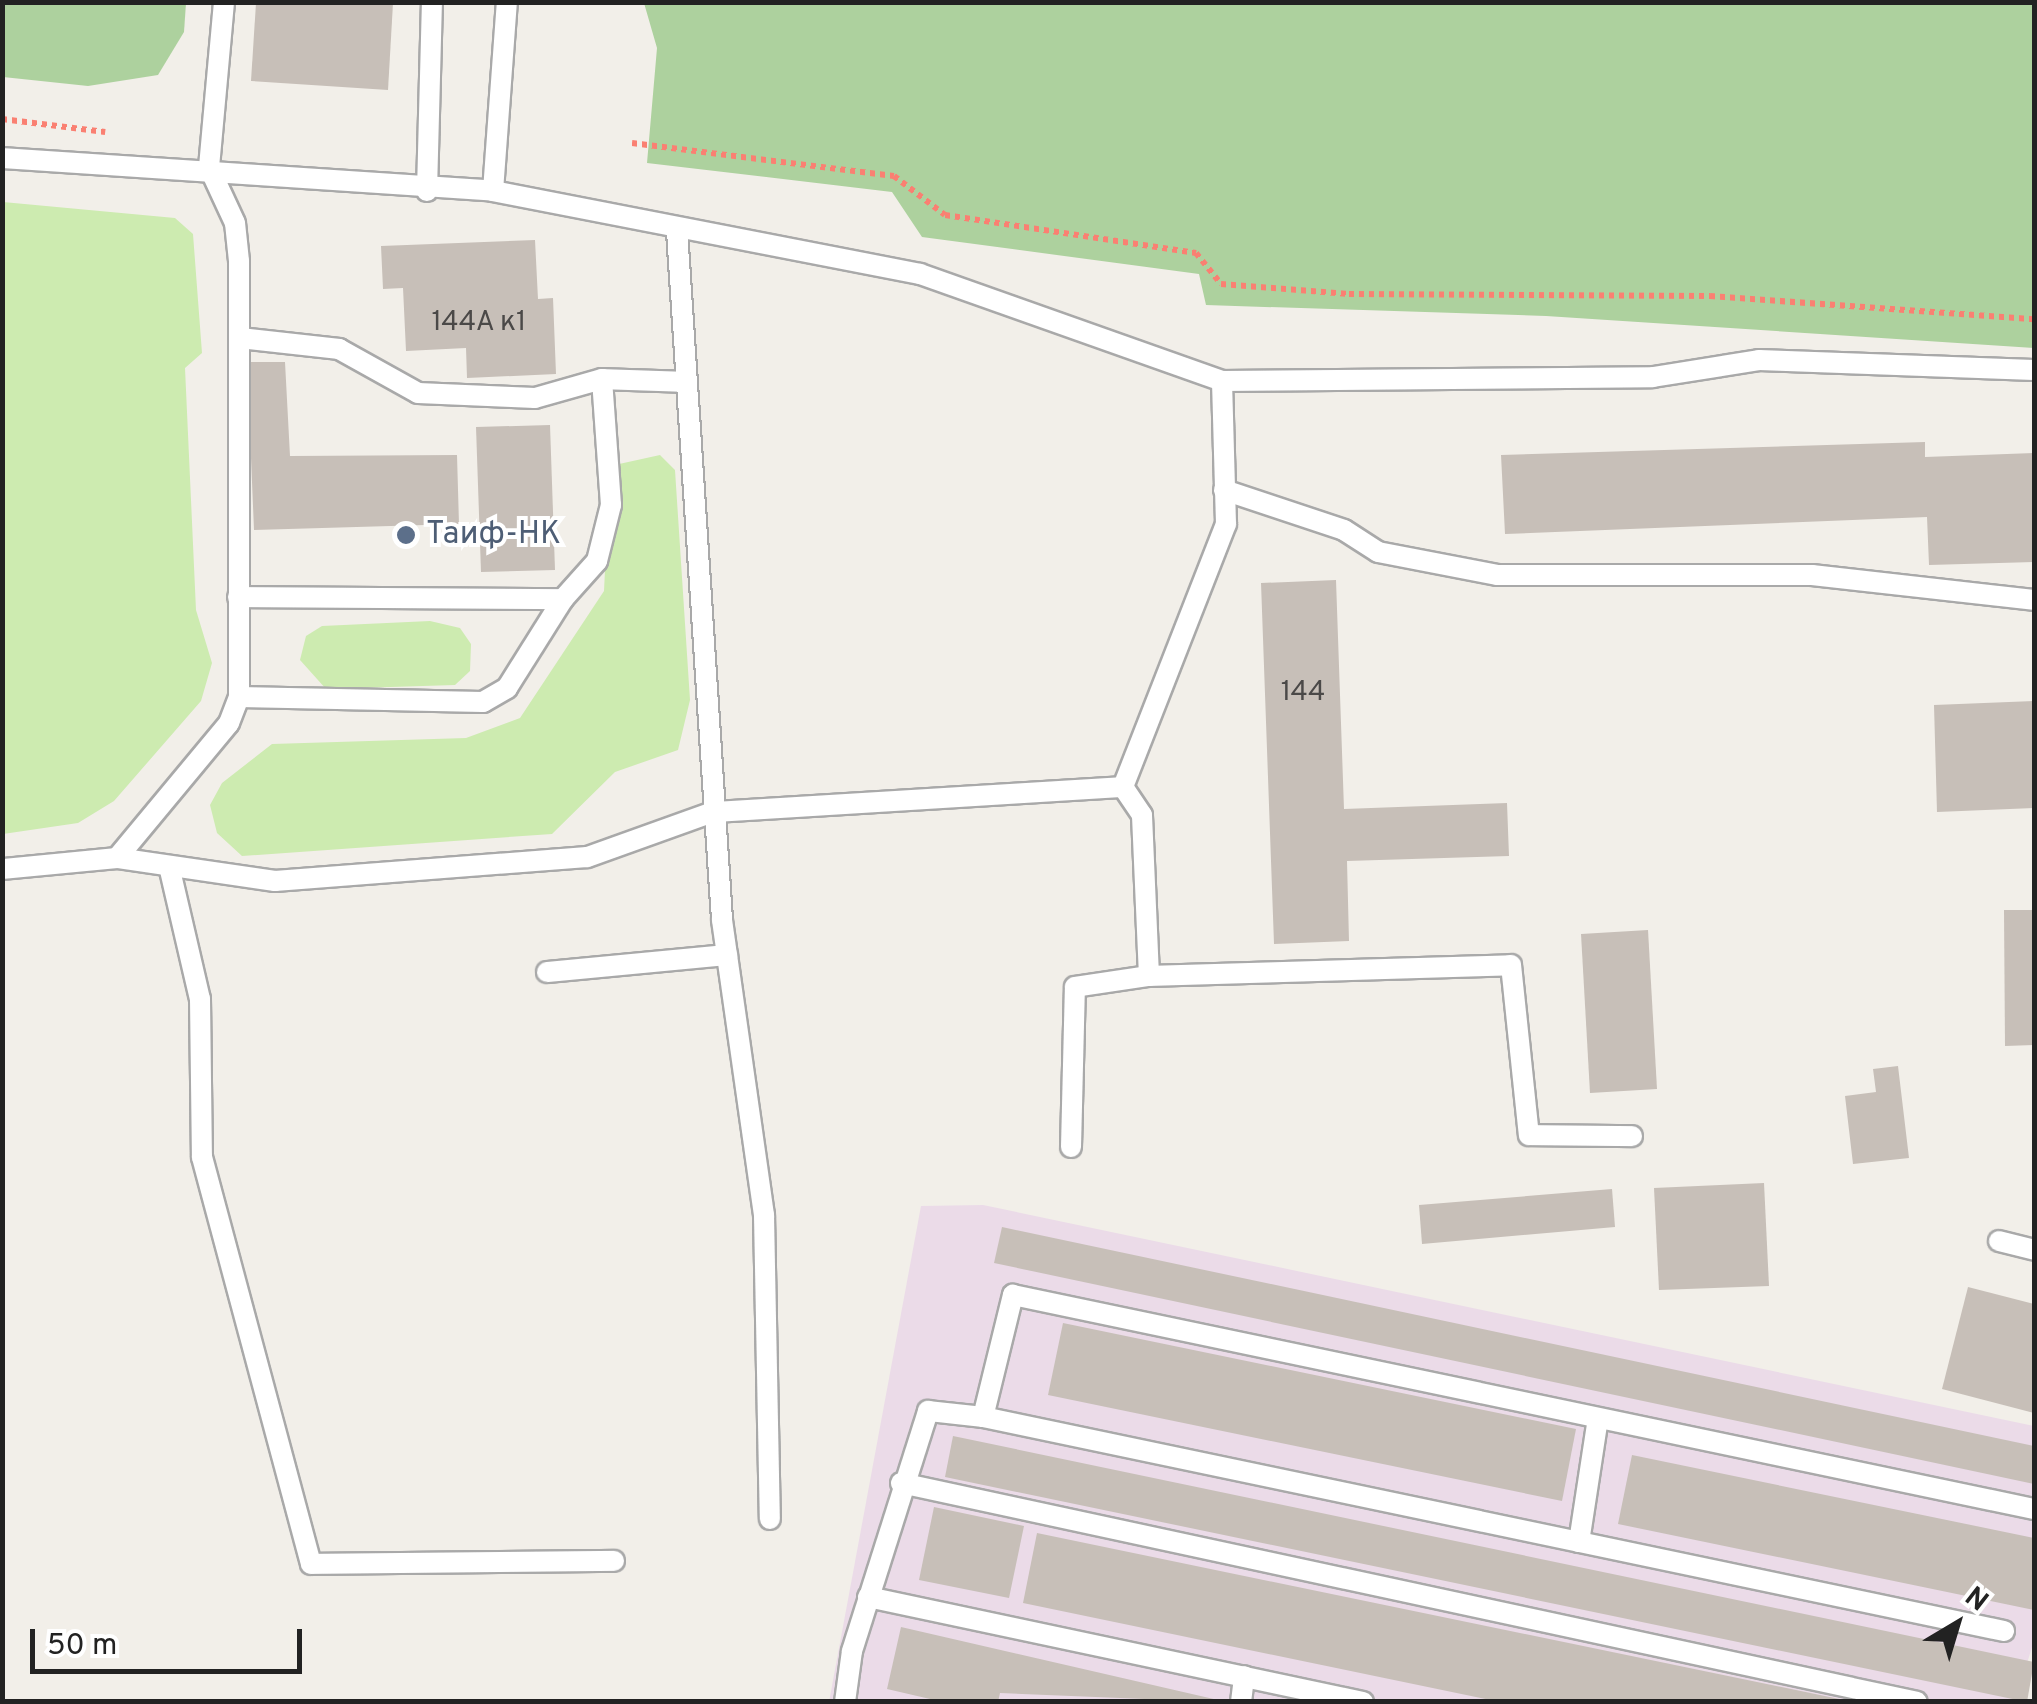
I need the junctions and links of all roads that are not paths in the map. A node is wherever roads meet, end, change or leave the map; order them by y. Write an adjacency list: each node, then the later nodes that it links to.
1 (224, 2): 5 (lane)
2 (432, 2): 6 (lane)
3 (506, 2): 7 (lane)
4 (2, 158): 5 (lane)
5 (210, 167): 6 (lane); 9 (lane)
6 (427, 191): 7 (lane)
7 (492, 191): 8 (lane)
8 (677, 232): 12 (lane); 13 (lane)
9 (240, 338): 11 (lane); 15 (lane)
10 (2034, 370): 12 (lane)
11 (602, 379): 13 (lane); 16 (lane)
12 (1222, 381): 14 (lane)
13 (686, 382): 20 (lane)
14 (1224, 490): 17 (lane); 19 (lane)
15 (238, 597): 16 (lane); 18 (lane)
16 (563, 599): 18 (lane)
17 (2034, 600)
18 (239, 697): 21 (lane)
19 (1123, 787): 20 (lane); 26 (lane)
20 (713, 812): 22 (lane); 24 (lane)
21 (117, 858): 22 (lane); 23 (lane)
22 (169, 866): 37 (lane)
23 (2, 869)
24 (728, 955): 25 (lane); 35 (lane)
25 (547, 972)
26 (1148, 976): 27 (lane); 28 (lane)
27 (1632, 1136)
28 (1072, 1147)
29 (1998, 1241): 30 (lane)
30 (2034, 1250)
31 (983, 1417): 32 (lane); 33 (lane); 36 (lane)
32 (1598, 1418): 34 (lane); 36 (lane)
33 (900, 1483): 38 (lane); 44 (lane)
34 (2034, 1509)
35 (770, 1520)
36 (1578, 1542): 39 (lane)
37 (614, 1562)
38 (868, 1597): 40 (lane); 41 (lane)
39 (2004, 1631)
40 (1244, 1676): 42 (lane); 43 (lane)
41 (846, 1702)
42 (1241, 1702)
43 (1364, 1702)
44 (1918, 1702)

